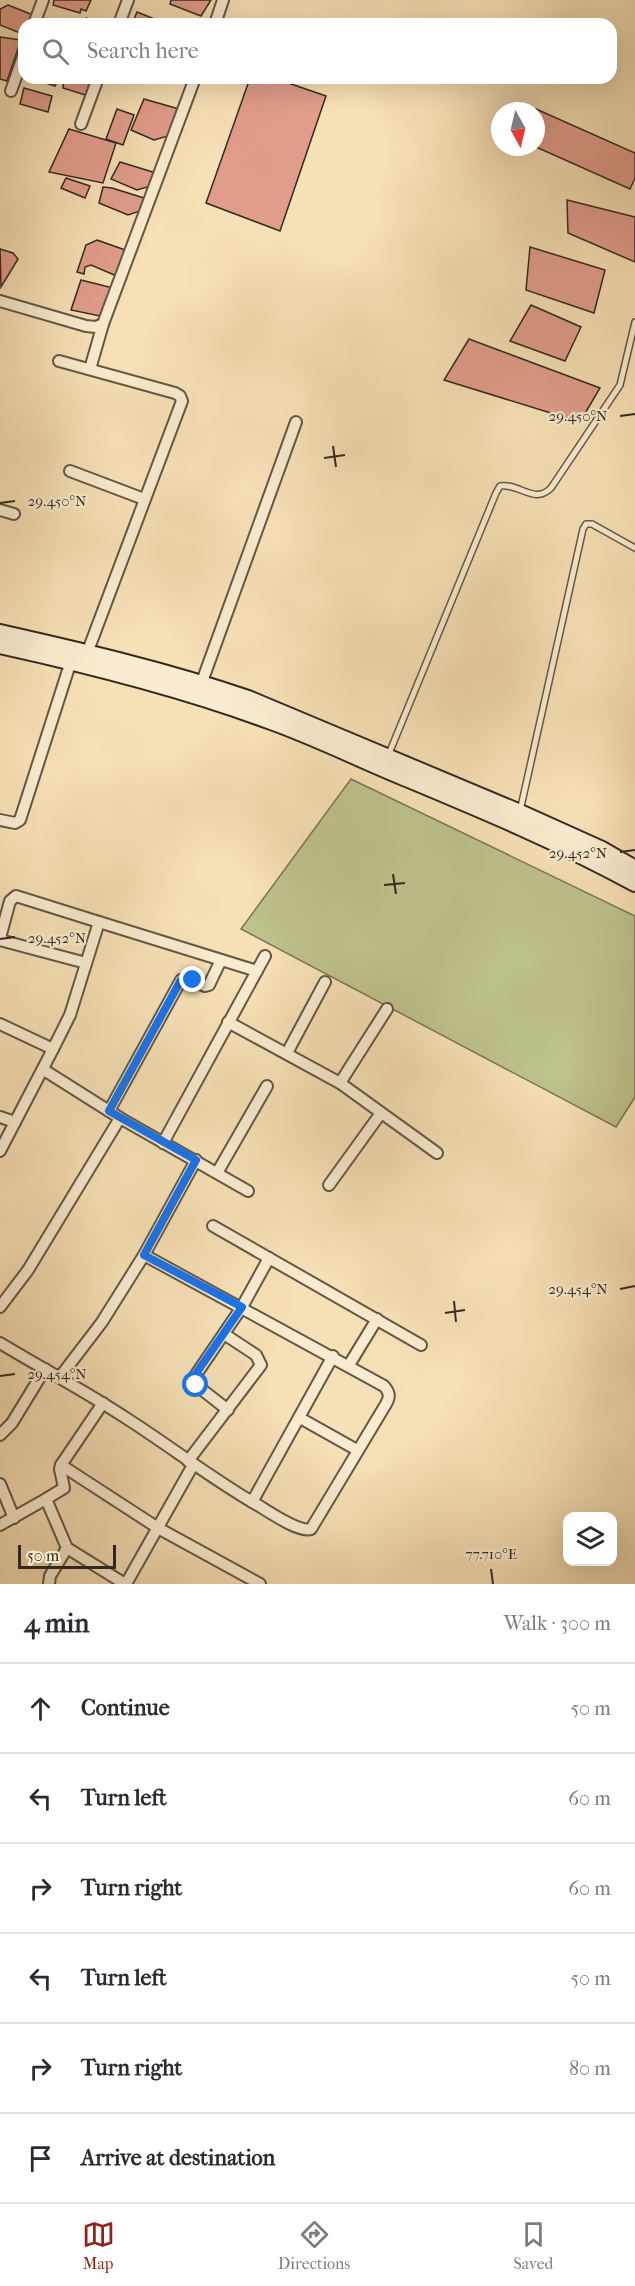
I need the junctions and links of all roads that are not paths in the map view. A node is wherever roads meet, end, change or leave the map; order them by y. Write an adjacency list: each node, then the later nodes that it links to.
1 (42, 0): 4 (street)
2 (128, 0): 5 (street)
3 (223, 0): 6 (street)
4 (36, 18)
5 (121, 18)
6 (216, 18)
7 (18, 71): 10 (street)
8 (96, 84): 11 (street)
9 (193, 84): 14 (street)
10 (11, 91)
11 (81, 124)
12 (0, 301): 14 (street)
13 (635, 322): 27 (lane)
14 (104, 324): 16 (street)
15 (59, 361): 16 (street)
16 (90, 369): 19 (street)
17 (296, 422): 26 (street)
18 (70, 471): 19 (street)
19 (144, 499): 25 (street)
20 (0, 510): 21 (street)
21 (14, 514)
22 (635, 548): 28 (lane)
23 (0, 633): 25 (main road)
24 (0, 645): 25 (main road)
25 (80, 659): 26 (main road); 29 (street)
26 (199, 690): 27 (main road)
27 (385, 763): 28 (main road)
28 (517, 818): 30 (main road); 31 (main road)
29 (0, 820)
30 (635, 869)
31 (635, 883)
32 (99, 922): 33 (street); 35 (street); 36 (street)
33 (0, 939): 36 (street)
34 (265, 956): 37 (street)
35 (221, 960): 37 (street); 47 (street)
36 (86, 963): 42 (street)
37 (257, 971): 40 (street)
38 (326, 982): 43 (street)
39 (387, 1009): 45 (street)
40 (228, 1022): 43 (street); 52 (street)
41 (0, 1024): 42 (street)
42 (53, 1049): 44 (street)
43 (287, 1053): 45 (street)
44 (44, 1070): 47 (street); 51 (street)
45 (340, 1083): 48 (street)
46 (267, 1086): 56 (street)
47 (109, 1111): 50 (street)
48 (381, 1113): 54 (street); 57 (street)
49 (0, 1117): 51 (street)
50 (120, 1118): 52 (street); 62 (street)
51 (15, 1122): 53 (street)
52 (163, 1143): 55 (street)
53 (0, 1151)
54 (437, 1153)
55 (196, 1160): 56 (street); 60 (street)
56 (218, 1173): 58 (street)
57 (329, 1185)
58 (248, 1191)
59 (213, 1226): 61 (street)
60 (144, 1255): 63 (street); 71 (street)
61 (269, 1258): 63 (street); 64 (street)
62 (0, 1306)
63 (242, 1307): 65 (street); 68 (street)
64 (377, 1319): 67 (street); 69 (street)
65 (224, 1334): 73 (street); 73 (street)
66 (0, 1343): 70 (street)
67 (421, 1345)
68 (333, 1356): 69 (street); 74 (street)
69 (349, 1365): 76 (street)
70 (45, 1369): 71 (street); 75 (street)
71 (60, 1377): 72 (street)
72 (103, 1403): 77 (street); 78 (street)
73 (228, 1410): 77 (street)
74 (300, 1418): 76 (street); 81 (street)
75 (0, 1435)
76 (357, 1450): 81 (street)
77 (191, 1463): 81 (street); 84 (street)
78 (61, 1465): 80 (street); 84 (street)
79 (0, 1484): 82 (street)
80 (46, 1499): 82 (street); 85 (street)
81 (252, 1502)
82 (14, 1518): 83 (street)
83 (0, 1525)
84 (158, 1528): 87 (street); 88 (street)
85 (67, 1548): 86 (street); 87 (street)
86 (48, 1583)
87 (126, 1584)
88 (260, 1584)

